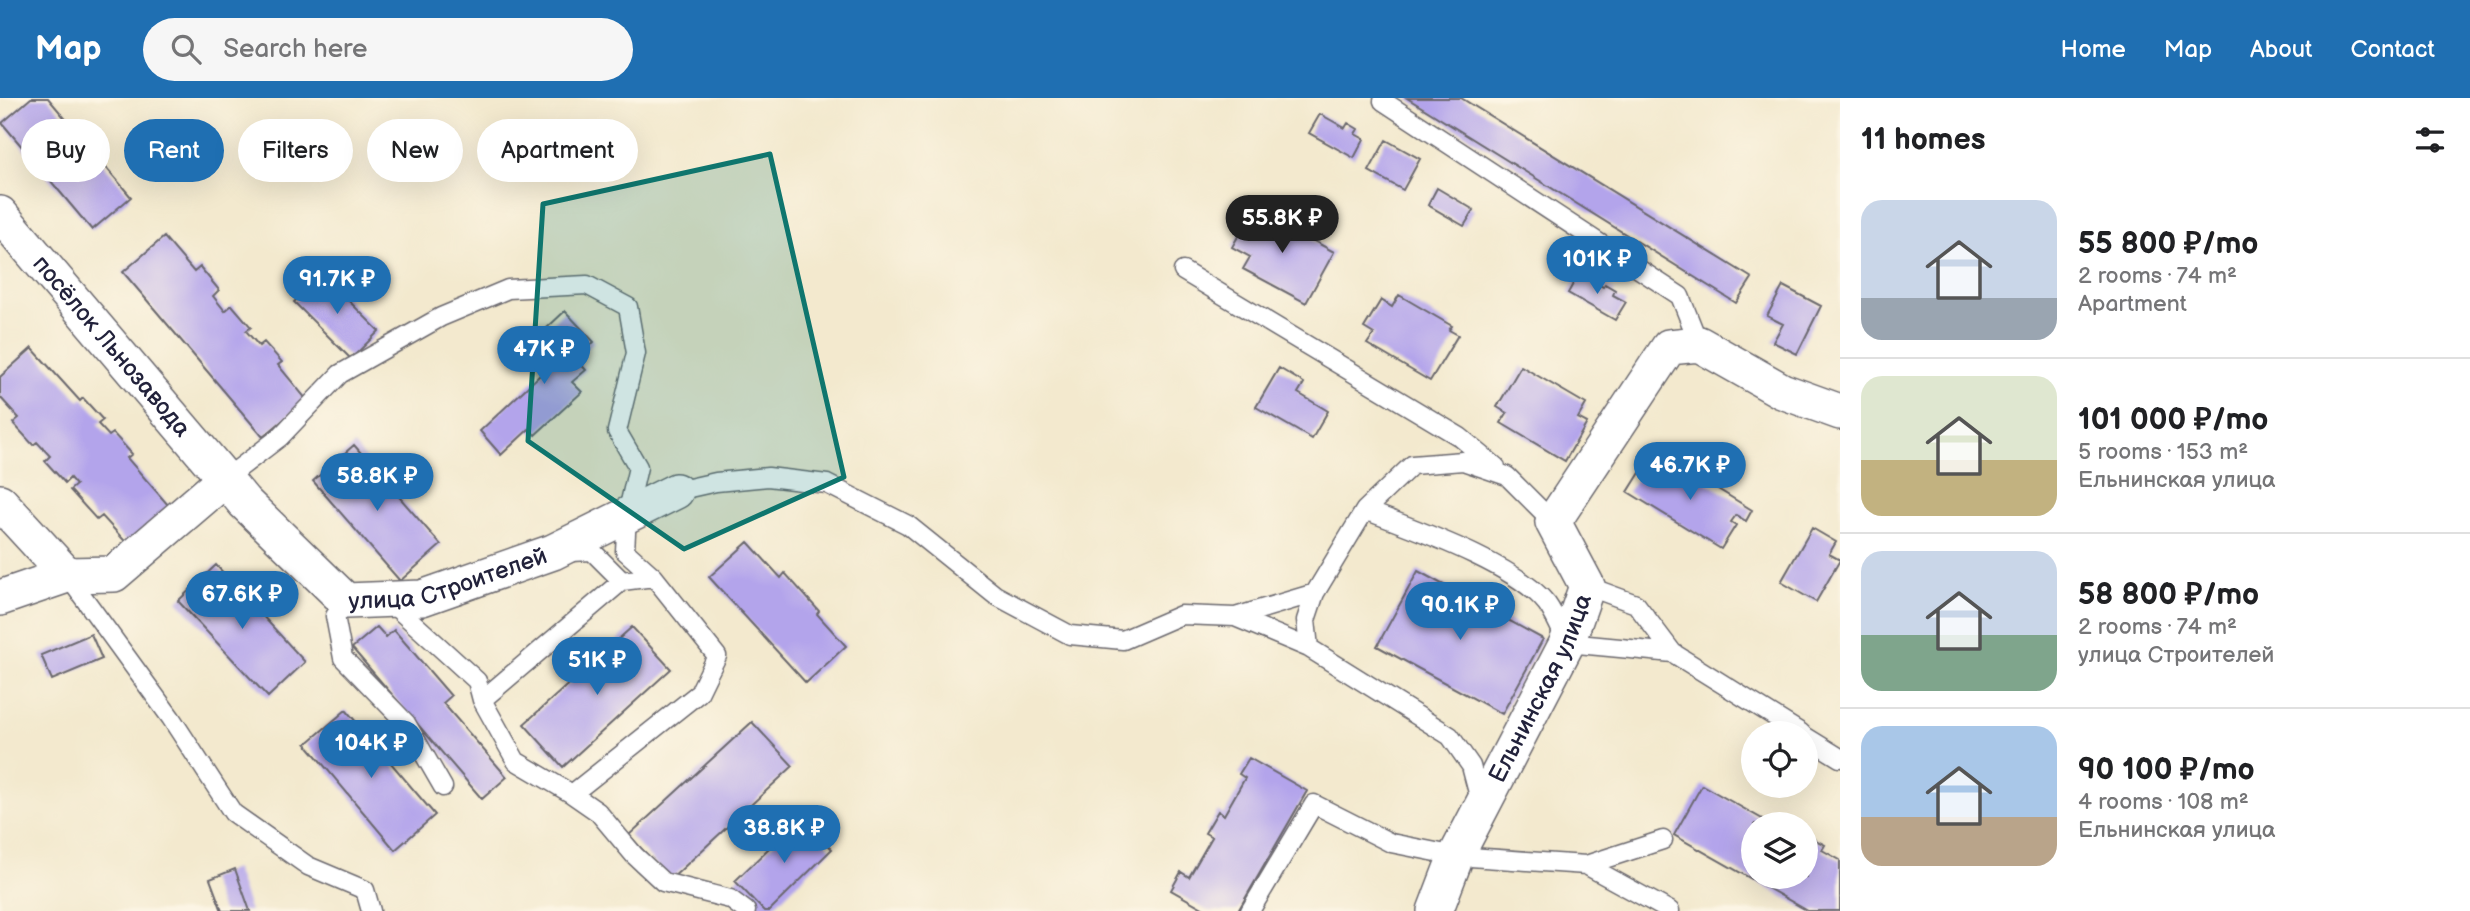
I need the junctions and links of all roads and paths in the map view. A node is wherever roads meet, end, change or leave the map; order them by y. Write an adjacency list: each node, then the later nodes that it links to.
1 (1383, 101): 4 (lane)
2 (0, 214): 7 (street, посёлок Льнозавода)
3 (1183, 271): 6 (lane)
4 (1699, 344): 5 (street); 12 (street)
5 (1840, 412)
6 (1507, 476): 10 (lane); 12 (lane)
7 (235, 490): 11 (lane); 15 (street); 21 (street, улица Строителей)
8 (676, 491): 11 (street, улица Строителей); 22 (lane)
9 (0, 502): 15 (street)
10 (1365, 510): 18 (lane); 23 (lane)
11 (627, 515): 13 (street, улица Строителей); 14 (lane)
12 (1553, 522): 17 (street, Ельнинская улица)
13 (552, 552): 16 (lane); 20 (street, улица Строителей)
14 (654, 577): 16 (lane); 31 (lane)
15 (52, 580): 19 (street); 36 (lane)
16 (622, 581): 26 (lane)
17 (1587, 586): 23 (street, Ельнинская улица); 25 (lane)
18 (1315, 593): 22 (lane); 24 (lane)
19 (0, 598)
20 (387, 599): 21 (street, улица Строителей); 26 (lane)
21 (346, 601): 30 (lane)
22 (1235, 617): 24 (lane)
23 (1567, 643): 25 (lane); 32 (street, Ельнинская улица)
24 (1309, 648): 32 (lane)
25 (1673, 653): 27 (lane)
26 (482, 700): 31 (lane)
27 (1782, 721)
28 (1818, 744): 29 (lane)
29 (1840, 758)
30 (443, 788)
31 (572, 794): 37 (lane)
32 (1482, 807): 34 (street, Ельнинская улица)
33 (1663, 840): 35 (lane)
34 (1456, 856): 35 (lane); 38 (lane); 39 (street, Ельнинская улица)
35 (1586, 865): 40 (lane)
36 (371, 911)
37 (746, 911)
38 (1250, 911)
39 (1435, 911)
40 (1670, 911)

